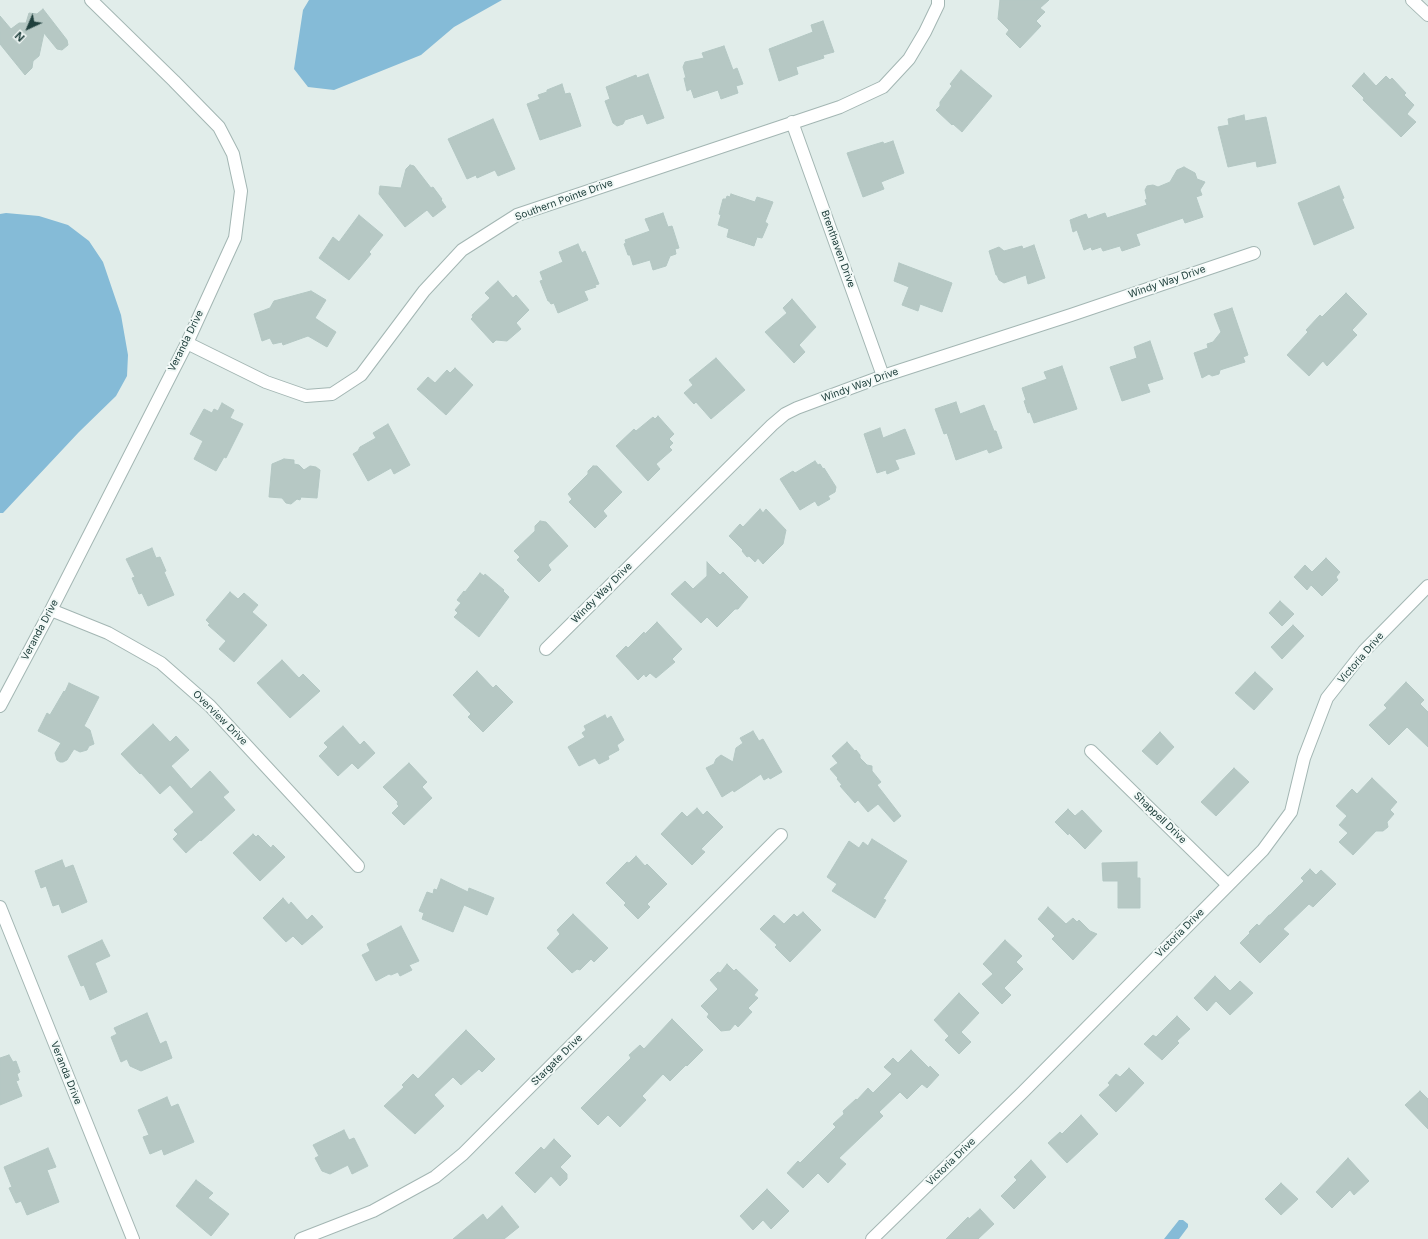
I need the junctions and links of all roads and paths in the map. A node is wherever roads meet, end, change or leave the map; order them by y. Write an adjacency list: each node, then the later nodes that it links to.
1 (91, 0): 7 (street, Veranda Drive)
2 (938, 0): 5 (street, Southern Pointe Drive)
3 (1412, 0): 4 (street)
4 (1428, 15)
5 (792, 122): 7 (street, Southern Pointe Drive); 8 (street, Brenthaven Drive)
6 (1254, 253): 8 (street, Windy Way Drive)
7 (186, 343): 10 (street, Veranda Drive)
8 (883, 376): 11 (street, Windy Way Drive)
9 (1428, 586): 16 (street, Victoria Drive)
10 (51, 610): 12 (street, Veranda Drive); 15 (street, Overview Drive)
11 (546, 649)
12 (0, 706)
13 (1091, 751): 16 (street, Shappell Drive)
14 (781, 836): 19 (street, Stargate Drive)
15 (358, 866)
16 (1228, 885): 20 (street, Victoria Drive)
17 (0, 907): 18 (street, Veranda Drive)
18 (133, 1239)
19 (301, 1239)
20 (872, 1239)

